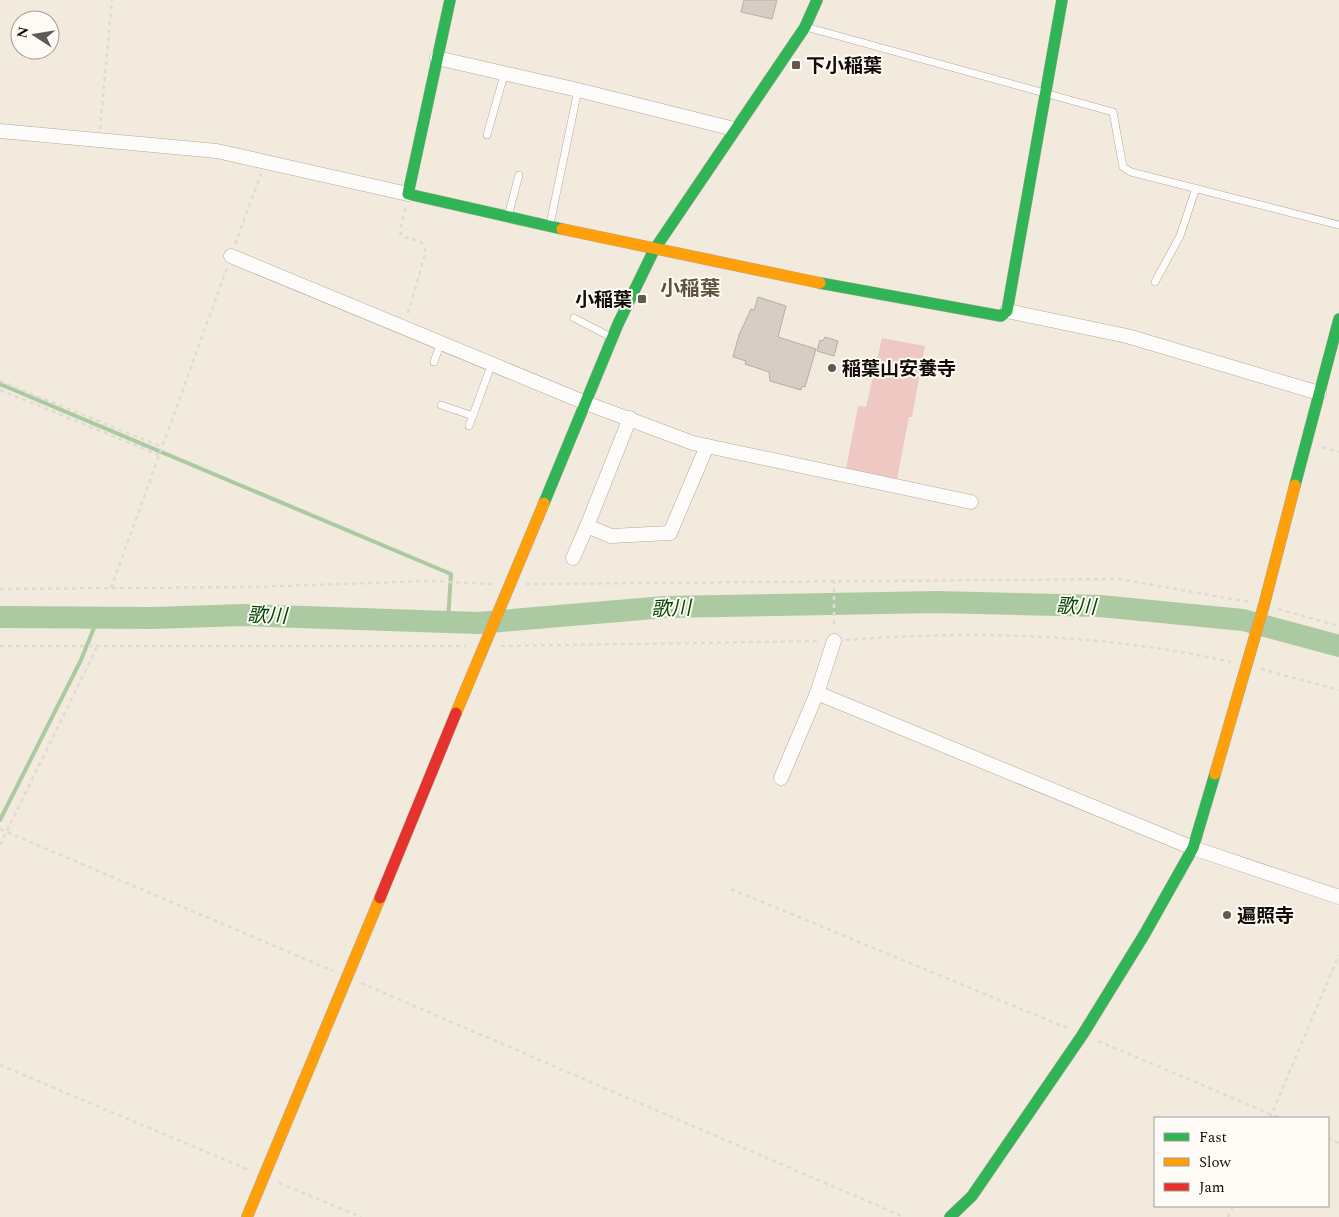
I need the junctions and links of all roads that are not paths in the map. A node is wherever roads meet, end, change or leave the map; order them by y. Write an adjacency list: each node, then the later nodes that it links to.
1 (450, 0): 5 (street)
2 (817, 0): 4 (street)
3 (1062, 0): 8 (street)
4 (805, 27): 8 (lane); 9 (street)
5 (437, 58): 6 (street); 14 (street)
6 (504, 75): 7 (street); 11 (lane)
7 (578, 90): 9 (street); 17 (lane)
8 (1044, 92): 13 (lane); 21 (street)
9 (734, 129): 18 (street)
10 (0, 131): 14 (street)
11 (487, 135)
12 (519, 175): 15 (lane)
13 (1196, 188): 16 (lane); 20 (lane)
14 (408, 194): 15 (street)
15 (508, 216): 17 (street)
16 (1339, 225)
17 (549, 227): 18 (street)
18 (654, 250): 21 (street); 24 (street)
19 (231, 256): 25 (street)
20 (1155, 282)
21 (1007, 311): 28 (street)
22 (574, 318): 24 (lane)
23 (1339, 319): 28 (street)
24 (612, 338): 29 (street)
25 (441, 342): 26 (lane); 27 (street)
26 (434, 362)
27 (492, 362): 29 (street); 31 (lane)
28 (1319, 393): 41 (street)
29 (586, 403): 32 (street); 43 (street)
30 (441, 405): 31 (lane)
31 (472, 416): 33 (lane)
32 (630, 418): 34 (street); 36 (street)
33 (468, 426)
34 (707, 446): 35 (street); 36 (street)
35 (971, 502)
36 (587, 526): 37 (street)
37 (573, 558)
38 (834, 640): 39 (street)
39 (817, 693): 40 (street); 41 (street)
40 (781, 778)
41 (1193, 848): 42 (street); 44 (street)
42 (1339, 897)
43 (247, 1217)
44 (950, 1217)

